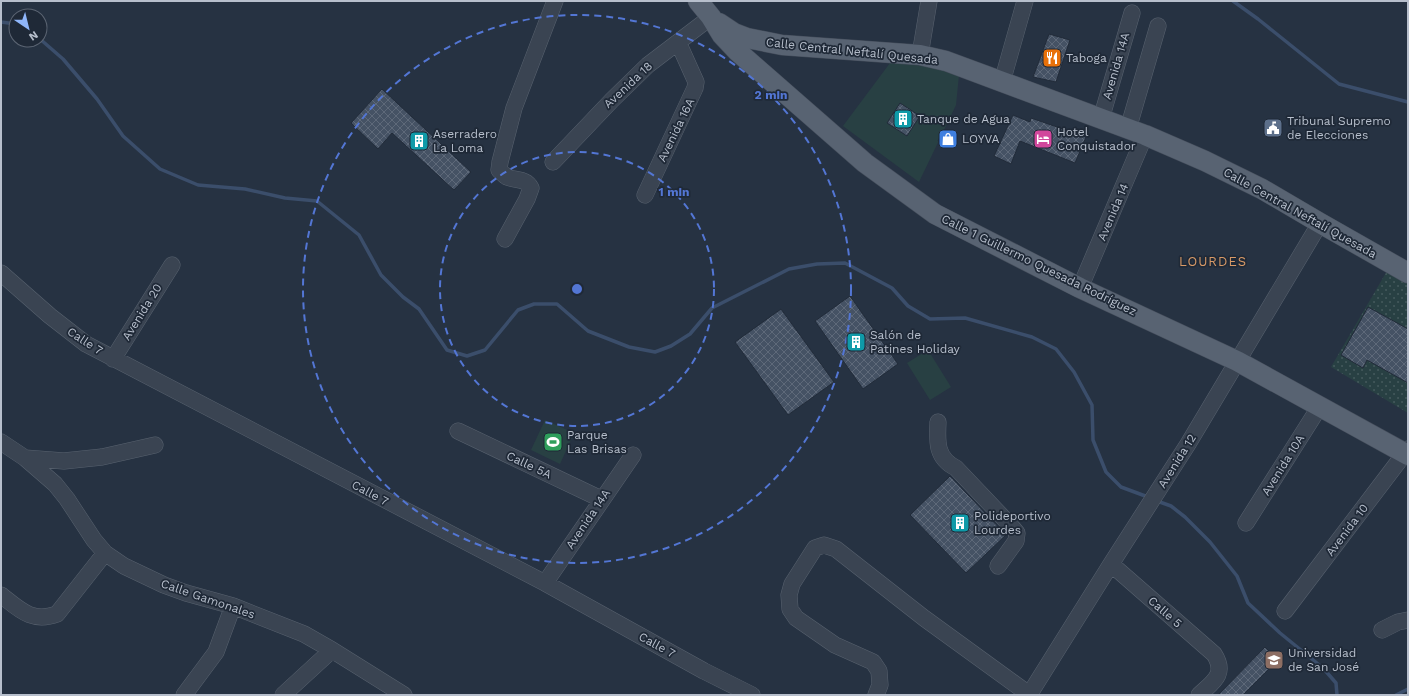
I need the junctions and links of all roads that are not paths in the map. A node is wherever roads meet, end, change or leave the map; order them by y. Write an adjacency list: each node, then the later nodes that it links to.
1 (555, 1): 18 (street)
2 (698, 1): 6 (main road)
3 (929, 1): 10 (street)
4 (1025, 1): 12 (street)
5 (1132, 13): 13 (street, Avenida 14A)
6 (711, 17): 8 (street, Avenida 18); 9 (main road, Calle Central Neftalí Quesada); 11 (main road, Calle 1 Guillermo Quesada Rodríguez)
7 (1158, 26): 14 (street, Avenida 14)
8 (678, 42): 15 (street, Avenida 18); 16 (street, Avenida 16A)
9 (782, 45): 10 (main road, Calle Central Neftalí Quesada); 11 (main road)
10 (920, 55): 12 (main road, Calle Central Neftalí Quesada)
11 (767, 77): 22 (main road, Calle 1 Guillermo Quesada Rodríguez)
12 (1002, 82): 13 (main road, Calle Central Neftalí Quesada)
13 (1101, 119): 14 (main road, Calle Central Neftalí Quesada)
14 (1137, 132): 17 (main road, Calle Central Neftalí Quesada); 22 (street, Avenida 14)
15 (553, 162)
16 (645, 195)
17 (1320, 223): 21 (main road, Calle Central Neftalí Quesada); 24 (street, Avenida 12)
18 (504, 239)
19 (172, 266): 23 (street, Avenida 20)
20 (1, 273): 23 (street, Calle 7)
21 (1408, 273)
22 (1080, 288): 24 (main road, Calle 1 Guillermo Quesada Rodríguez)
23 (113, 359): 38 (street, Calle 7)
24 (1237, 362): 25 (main road, Calle 1 Guillermo Quesada Rodríguez); 36 (street, Avenida 12)
25 (1320, 406): 30 (main road, Calle 1 Guillermo Quesada Rodríguez); 34 (street, Avenida 10A)
26 (938, 422): 37 (street)
27 (458, 431): 33 (street, Calle 5A)
28 (1, 442): 32 (street, Calle Gamonales)
29 (155, 445): 32 (street)
30 (1407, 452): 41 (street, Avenida 10)
31 (633, 455): 33 (street, Avenida 14A)
32 (25, 458): 35 (street, Calle Gamonales)
33 (601, 499): 38 (street, Avenida 14A)
34 (1246, 524)
35 (105, 552): 39 (street); 40 (street, Calle Gamonales)
36 (1111, 564): 50 (street, Avenida 12); 51 (street, Calle 5)
37 (998, 566)
38 (545, 583): 48 (street, Calle 7)
39 (1, 595)
40 (233, 606): 44 (street, Calle Gamonales); 45 (street)
41 (1285, 611)
42 (1408, 620): 43 (street)
43 (1382, 630)
44 (332, 650): 46 (street); 47 (street, Calle Gamonales)
45 (184, 695)
46 (282, 695)
47 (404, 695)
48 (752, 695)
49 (876, 695): 50 (street)
50 (1030, 695)
51 (1200, 695)

